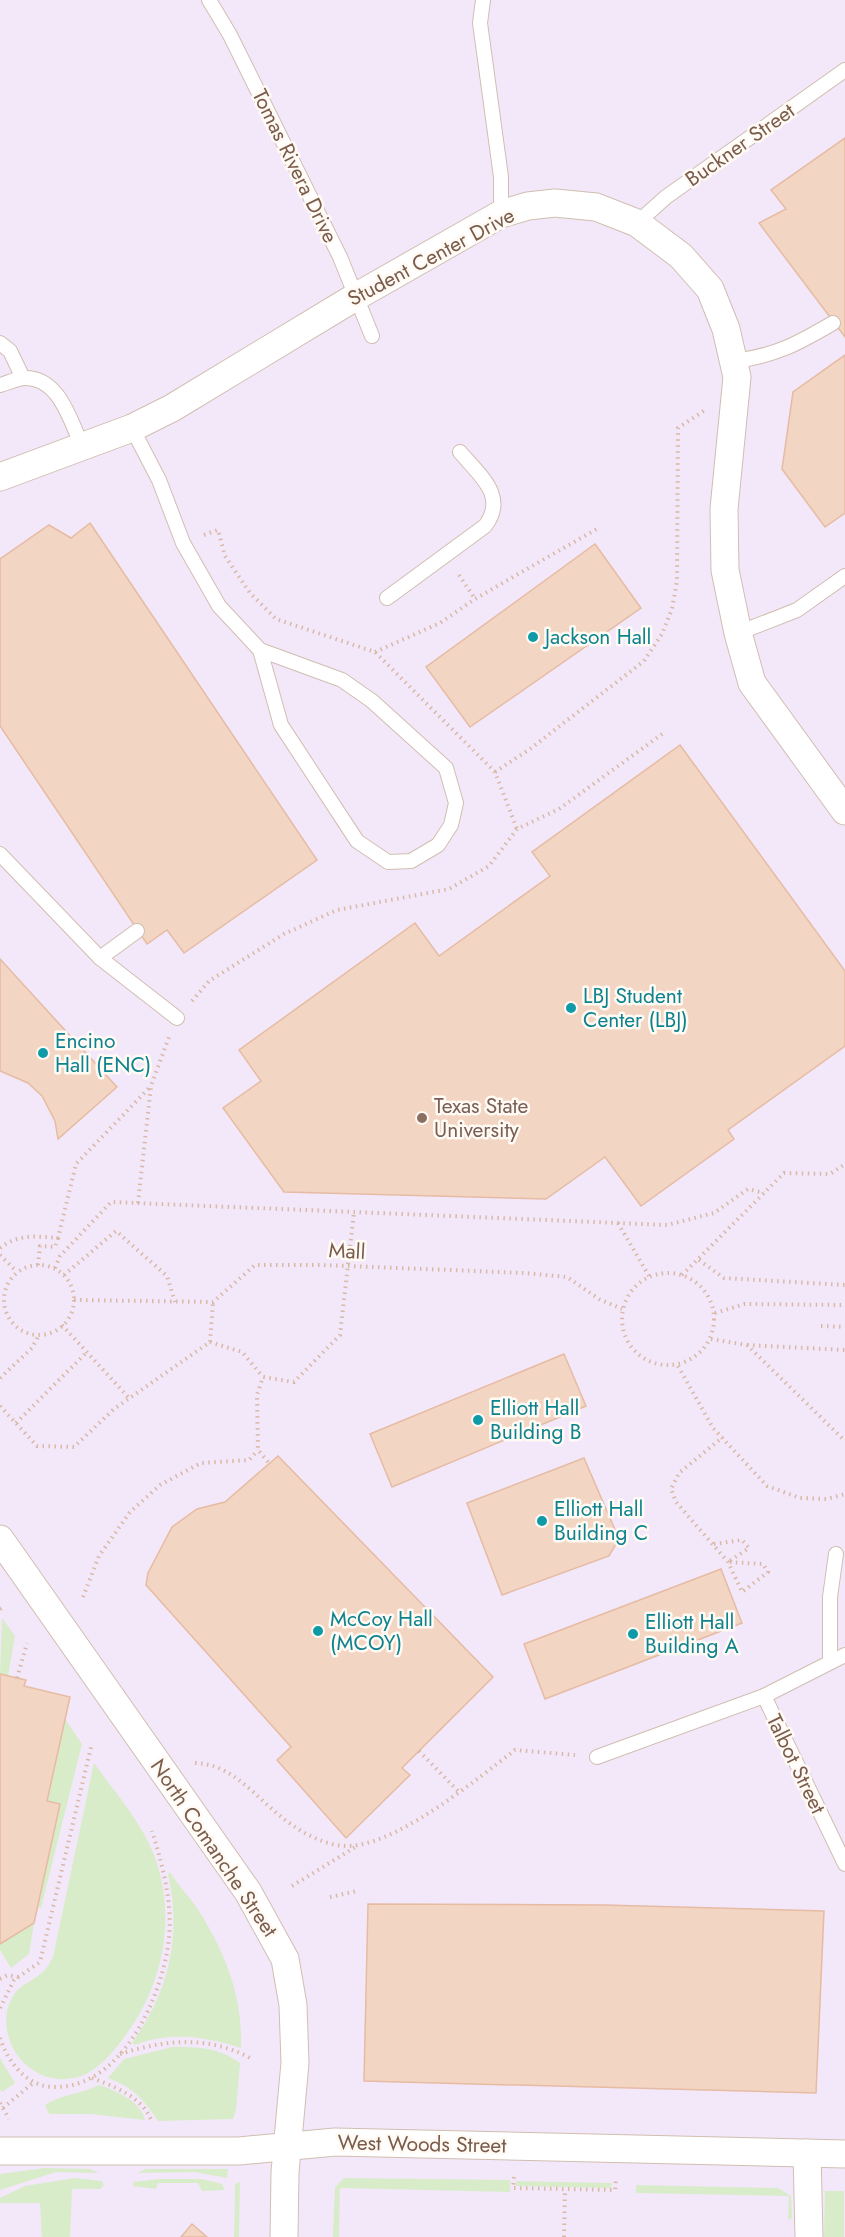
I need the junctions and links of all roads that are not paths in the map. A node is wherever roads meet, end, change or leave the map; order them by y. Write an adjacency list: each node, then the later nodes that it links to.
1 (209, 0): 6 (lane, Tomas Rivera Drive)
2 (483, 0): 4 (lane)
3 (845, 70): 5 (lane, Buckner Street)
4 (501, 214): 5 (street, Student Center Drive); 6 (street, Student Center Drive)
5 (637, 223): 10 (street, Student Center Drive)
6 (357, 296): 8 (lane, Tomas Rivera Drive); 13 (street, Student Center Drive)
7 (833, 323): 10 (lane)
8 (372, 336)
9 (0, 343): 11 (lane)
10 (735, 361): 19 (street, Student Center Drive)
11 (23, 378): 12 (lane); 14 (lane)
12 (0, 385)
13 (132, 428): 14 (street, Student Center Drive); 20 (lane)
14 (82, 446): 16 (street, Student Center Drive)
15 (460, 452): 18 (lane)
16 (0, 477)
17 (845, 576): 19 (lane)
18 (387, 598)
19 (738, 633): 21 (street, Student Center Drive)
20 (260, 650): 20 (lane)
21 (845, 811)
22 (0, 854): 24 (lane)
23 (137, 931): 24 (lane)
24 (100, 958): 25 (lane)
25 (177, 1018)
26 (0, 1539): 33 (street, North Comanche Street)
27 (836, 1554): 29 (lane)
28 (845, 1655): 29 (lane)
29 (830, 1660): 30 (lane)
30 (764, 1696): 31 (lane); 32 (lane, Talbot Street)
31 (597, 1756)
32 (845, 1864)
33 (287, 2145): 34 (street, West Woods Street); 35 (street, West Woods Street); 37 (street, North Comanche Street)
34 (0, 2151)
35 (807, 2153): 36 (street, West Woods Street); 38 (street)
36 (845, 2154)
37 (284, 2237)
38 (809, 2237)

